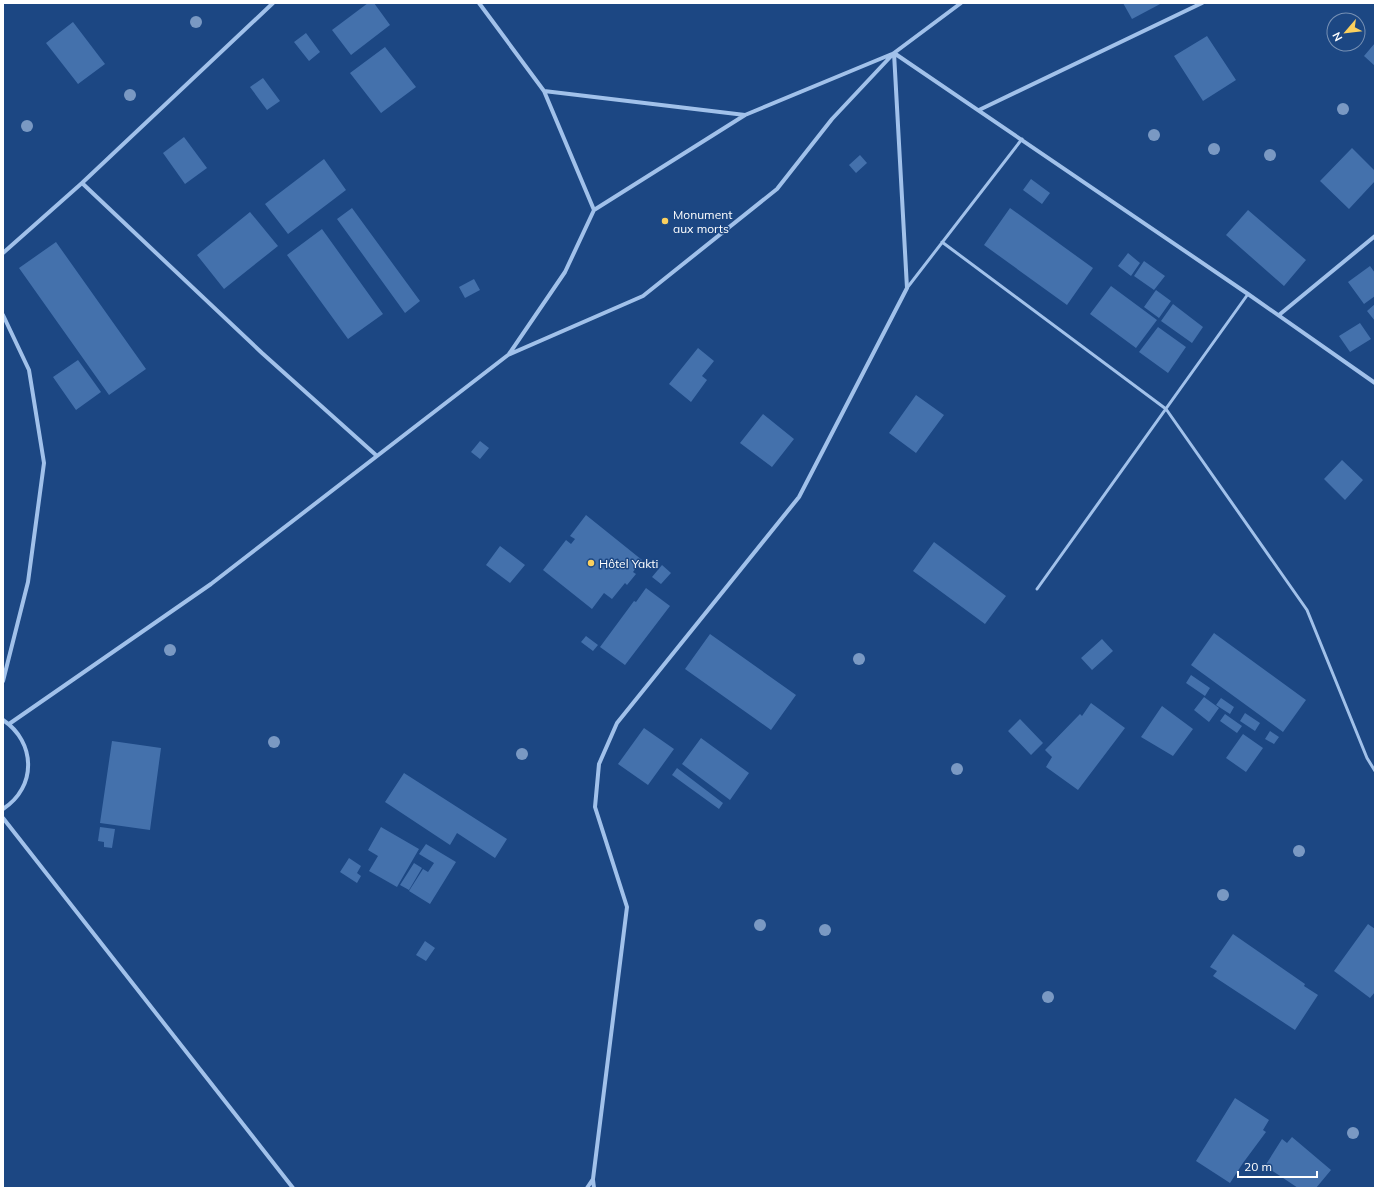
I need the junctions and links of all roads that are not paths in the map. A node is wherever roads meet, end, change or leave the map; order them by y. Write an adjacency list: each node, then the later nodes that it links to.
1 (273, 3): 10 (street)
2 (479, 3): 6 (street)
3 (961, 3): 5 (street)
4 (1202, 3): 7 (street)
5 (894, 53): 7 (street); 8 (street); 15 (street); 19 (street)
6 (544, 91): 8 (street); 11 (street)
7 (979, 110): 9 (street)
8 (745, 115): 11 (street)
9 (1022, 139): 13 (lane); 16 (street)
10 (82, 182): 14 (street); 22 (street)
11 (594, 210): 19 (street)
12 (1375, 236): 18 (street)
13 (942, 242): 15 (lane); 21 (lane)
14 (3, 253)
15 (907, 288): 30 (street)
16 (1248, 294): 18 (street); 21 (lane)
17 (3, 315): 24 (street)
18 (1279, 315): 20 (street)
19 (508, 355): 22 (street)
20 (1375, 383)
21 (1166, 409): 23 (lane); 27 (lane)
22 (377, 456): 26 (street)
23 (1038, 589)
24 (3, 681)
25 (3, 720): 26 (street)
26 (8, 724): 28 (street)
27 (1375, 771)
28 (3, 809)
29 (3, 818): 31 (street)
30 (593, 1179): 32 (street); 33 (street)
31 (293, 1188)
32 (587, 1188)
33 (594, 1188)

